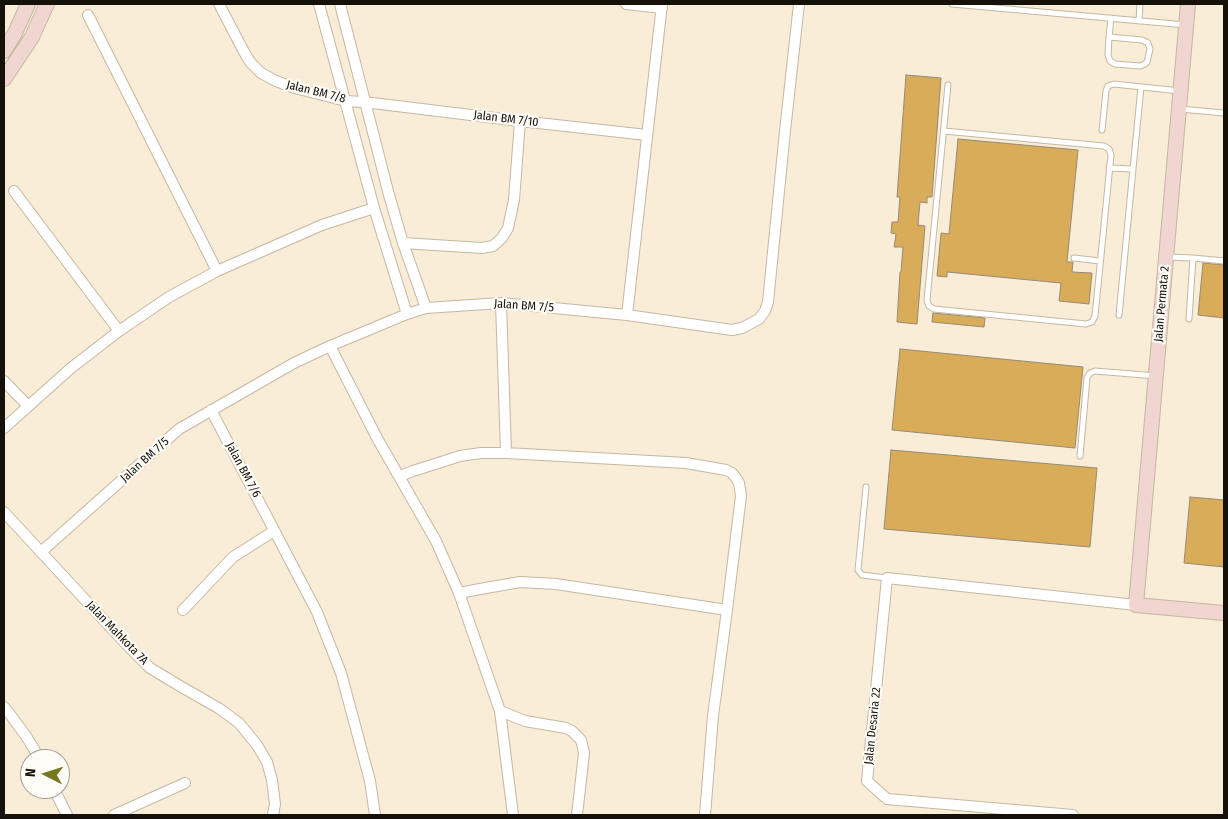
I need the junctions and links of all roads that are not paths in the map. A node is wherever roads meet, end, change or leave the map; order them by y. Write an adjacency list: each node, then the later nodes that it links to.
1 (28, 4): 17 (street)
2 (47, 4): 18 (street)
3 (219, 4): 22 (street, Jalan BM 7/8)
4 (319, 4): 22 (street)
5 (340, 4): 23 (street)
6 (626, 4): 11 (street)
7 (799, 4): 44 (street, Jalan BM 7/5)
8 (952, 4): 13 (lane)
9 (1140, 4): 14 (lane)
10 (1188, 4): 15 (street, Jalan Permata 2)
11 (662, 6): 29 (street)
12 (88, 15): 40 (street)
13 (1111, 18): 14 (lane); 16 (lane)
14 (1139, 21): 15 (lane)
15 (1187, 25): 21 (street, Jalan Permata 2)
16 (1110, 37): 16 (lane)
17 (4, 51)
18 (4, 79)
19 (948, 85): 28 (lane)
20 (1141, 87): 21 (lane); 27 (lane); 31 (lane)
21 (1181, 91): 24 (street, Jalan Permata 2)
22 (346, 101): 23 (street, Jalan BM 7/8); 33 (street)
23 (364, 102): 26 (street, Jalan BM 7/10); 34 (street)
24 (1179, 109): 25 (lane); 35 (street, Jalan Permata 2)
25 (1224, 113)
26 (520, 121): 29 (street, Jalan BM 7/10); 34 (street)
27 (1102, 130)
28 (944, 131): 30 (lane); 39 (lane)
29 (647, 135): 44 (street)
30 (1109, 168): 31 (lane); 39 (lane)
31 (1133, 169): 45 (lane)
32 (14, 191): 47 (street)
33 (374, 208): 40 (street); 43 (street)
34 (403, 243): 42 (street)
35 (1166, 257): 37 (lane); 49 (street, Jalan Permata 2)
36 (1074, 258): 39 (lane)
37 (1193, 258): 38 (lane); 46 (lane)
38 (1224, 260)
39 (1100, 261)
40 (217, 271): 47 (street)
41 (501, 303): 42 (street, Jalan BM 7/5); 44 (street, Jalan BM 7/5); 54 (street)
42 (426, 308): 43 (street, Jalan BM 7/5)
43 (407, 314): 48 (street, Jalan BM 7/5)
44 (627, 315)
45 (1119, 315)
46 (1189, 318)
47 (119, 331): 51 (street)
48 (330, 346): 52 (street, Jalan BM 7/5); 56 (street)
49 (1156, 376): 55 (lane); 63 (street, Jalan Permata 2)
50 (4, 381): 51 (street)
51 (28, 406): 53 (street)
52 (211, 410): 59 (street, Jalan BM 7/6); 60 (street, Jalan BM 7/5)
53 (4, 428)
54 (506, 453): 56 (street); 65 (street)
55 (1080, 456)
56 (400, 476): 62 (street)
57 (866, 487): 61 (lane)
58 (4, 512): 60 (street, Jalan Mahkota 7A)
59 (274, 531): 64 (street); 75 (street, Jalan BM 7/6)
60 (41, 552): 74 (street, Jalan Mahkota 7A)
61 (887, 578): 63 (street); 79 (street, Jalan Desaria 22)
62 (459, 593): 65 (street); 68 (street)
63 (1136, 605): 66 (street)
64 (183, 610)
65 (728, 610): 78 (street)
66 (1224, 613)
67 (4, 707): 69 (street)
68 (500, 711): 76 (street); 77 (street)
69 (34, 749)
70 (185, 783): 73 (street)
71 (59, 799): 72 (street)
72 (67, 815)
73 (114, 815)
74 (273, 815)
75 (375, 815)
76 (513, 815)
77 (577, 815)
78 (705, 815)
79 (1073, 815)

